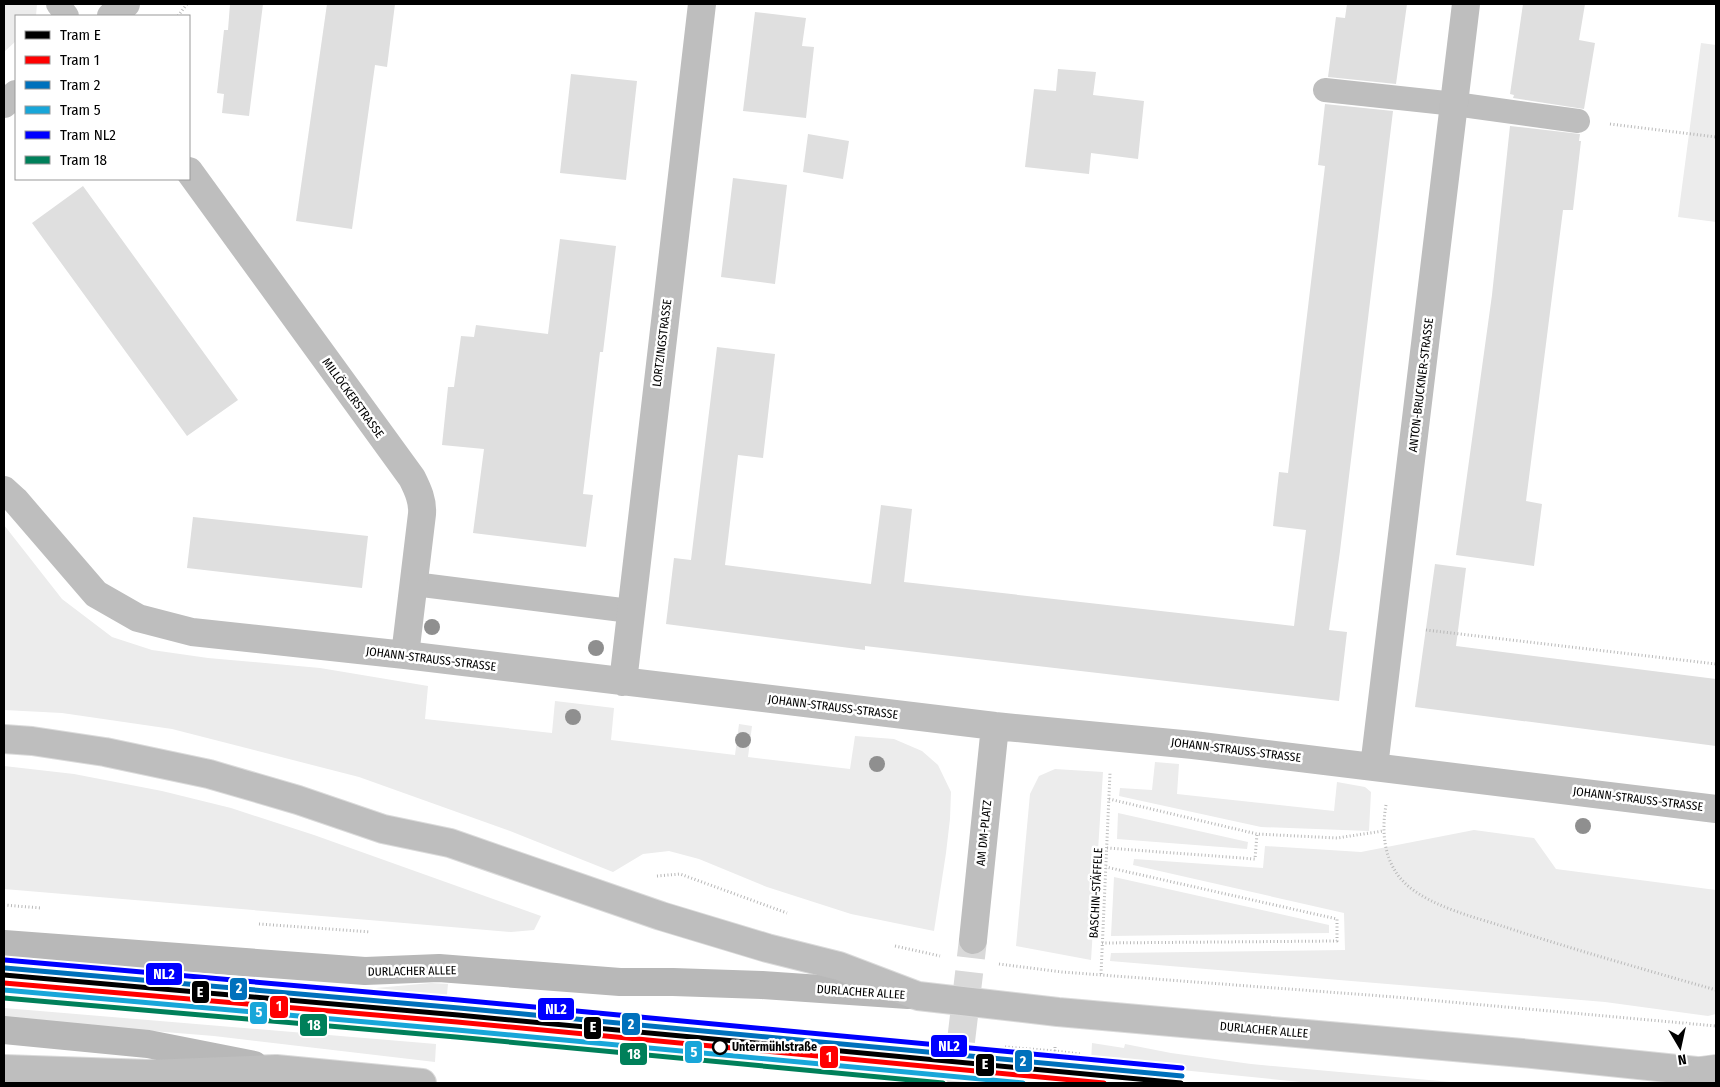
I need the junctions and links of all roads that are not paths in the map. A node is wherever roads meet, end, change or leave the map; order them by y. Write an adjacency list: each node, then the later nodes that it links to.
1 (58, 4): 5 (lane)
2 (126, 4): 6 (street)
3 (702, 4): 15 (street, LORTZINGSTRASSE)
4 (1466, 4): 10 (street, ANTON-BRUCKNER-STRASSE)
5 (66, 15)
6 (112, 15)
7 (1325, 90): 10 (lane)
8 (15, 95): 9 (street)
9 (4, 104)
10 (1455, 104): 11 (lane); 20 (street, ANTON-BRUCKNER-STRASSE)
11 (1578, 121)
12 (190, 172): 14 (street, MILLÖCKERSTRASSE)
13 (4, 490): 16 (street, JOHANN-STRAUSS-STRASSE)
14 (414, 584): 15 (lane); 16 (street, MILLÖCKERSTRASSE)
15 (630, 611): 17 (street, LORTZINGSTRASSE)
16 (406, 655): 17 (street, JOHANN-STRAUSS-STRASSE)
17 (623, 682): 18 (street, JOHANN-STRAUSS-STRASSE)
18 (995, 726): 20 (street, JOHANN-STRAUSS-STRASSE); 22 (street, AM DM-PLATZ)
19 (4, 739): 24 (street)
20 (1382, 768): 21 (street, JOHANN-STRAUSS-STRASSE)
21 (1716, 809)
22 (973, 940)
23 (4, 944): 24 (main road, DURLACHER ALLEE)
24 (918, 996): 28 (street, DURLACHER ALLEE)
25 (4, 1030): 26 (main road)
26 (276, 1069): 27 (street); 29 (street)
27 (4, 1070)
28 (1711, 1071)
29 (422, 1083)

